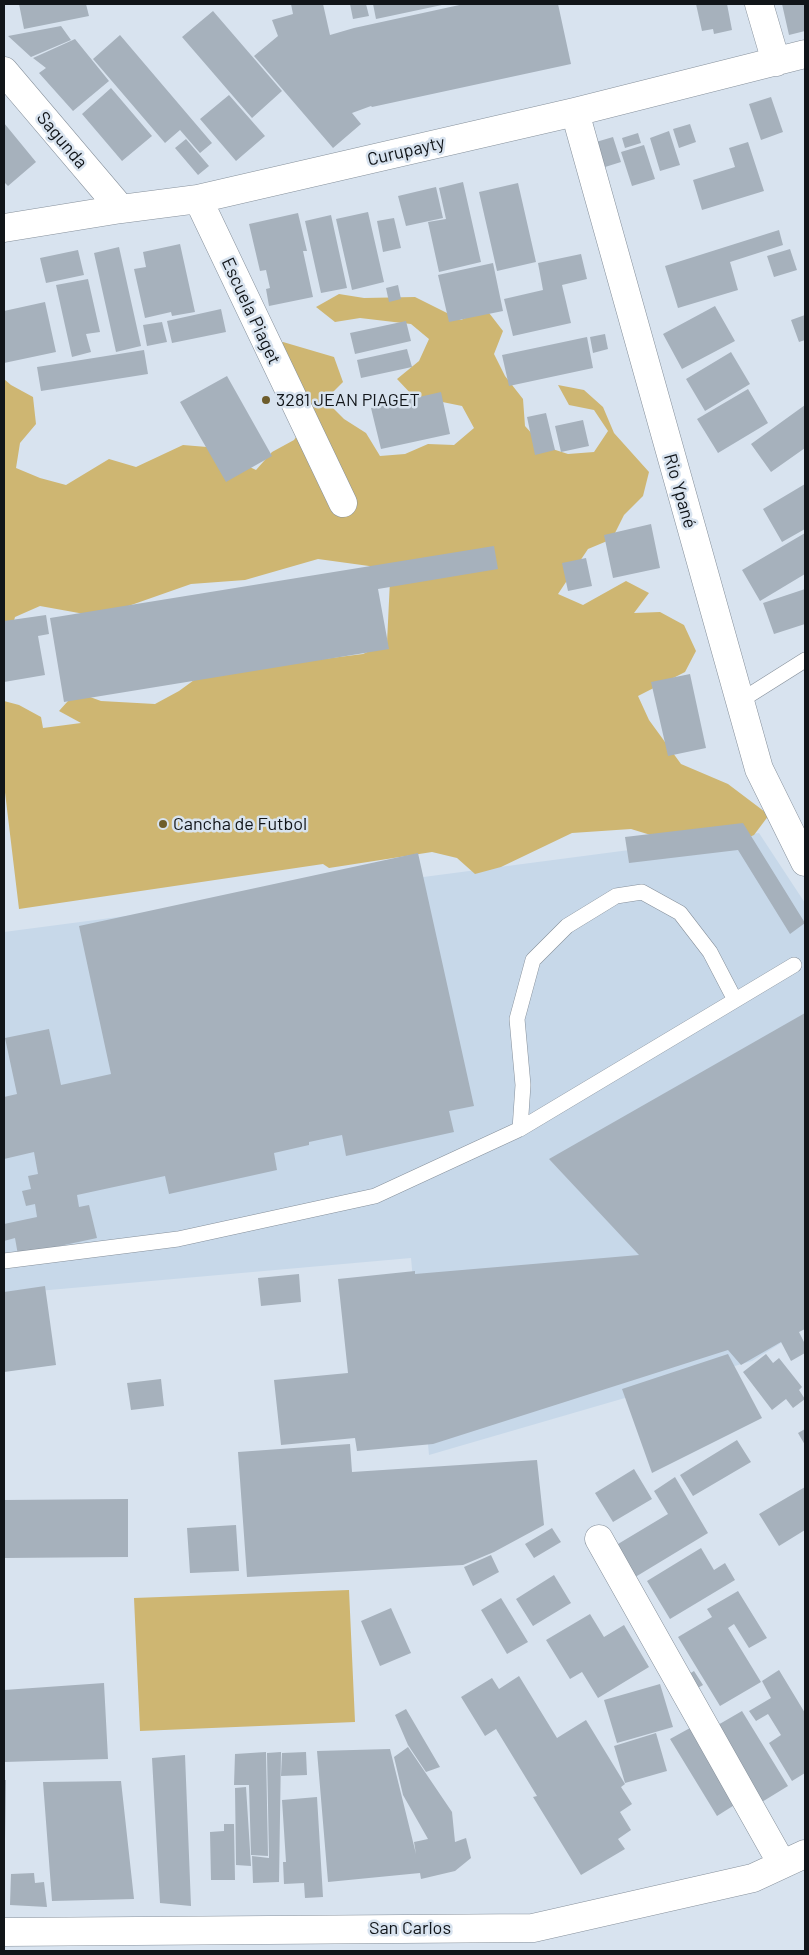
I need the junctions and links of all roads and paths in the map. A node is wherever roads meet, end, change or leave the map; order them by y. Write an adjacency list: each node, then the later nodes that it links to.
1 (759, 4): 3 (street)
2 (805, 54): 3 (street, Curupayty)
3 (776, 62): 5 (street, Curupayty)
4 (4, 71): 7 (street, Sagunda)
5 (575, 112): 6 (street, Curupayty); 11 (street, Rio Ypané)
6 (198, 199): 7 (street, Curupayty); 9 (street, Escuela Piaget)
7 (121, 209): 8 (street, Curupayty)
8 (4, 228)
9 (343, 503)
10 (805, 660): 11 (lane)
11 (740, 701): 12 (street, Rio Ypané)
12 (805, 862)
13 (794, 965): 14 (lane)
14 (735, 1000): 15 (lane); 15 (lane)
15 (520, 1129): 16 (lane)
16 (4, 1261)
17 (599, 1539): 18 (street)
18 (794, 1859): 19 (street, San Carlos)
19 (4, 1932)

